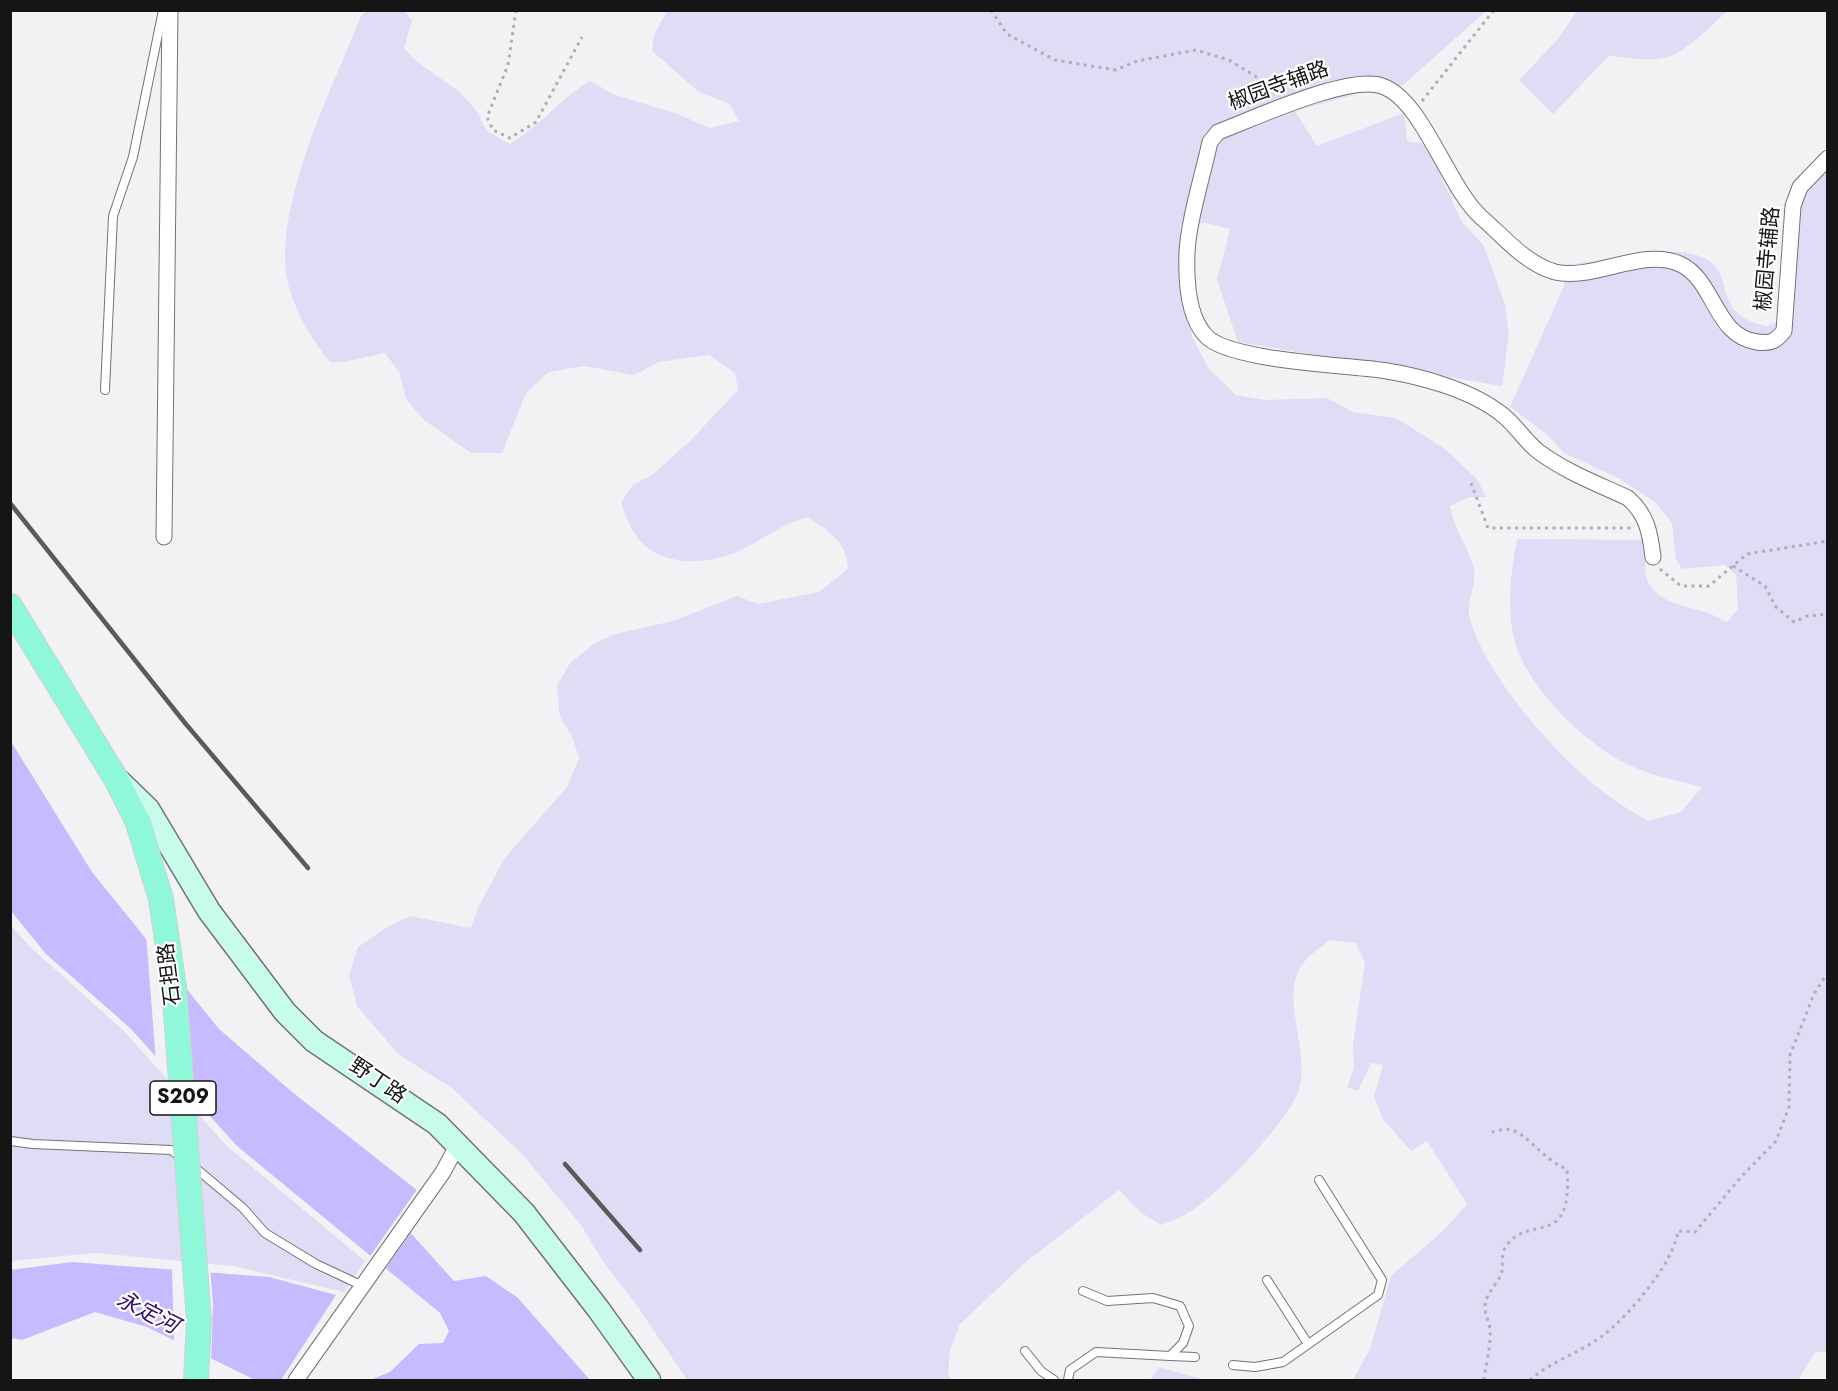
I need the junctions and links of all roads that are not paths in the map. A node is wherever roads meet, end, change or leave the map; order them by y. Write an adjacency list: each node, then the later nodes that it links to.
1 (163, 10): 4 (lane)
2 (170, 10): 5 (street)
3 (1827, 159): 6 (street, 椒园寺辅路)
4 (105, 390)
5 (164, 537)
6 (1653, 557)
7 (10, 606): 8 (main road, 石担路 / S209)
8 (115, 777): 10 (main road, 野丁路); 20 (main road, 石担路 / S209, bridge)
9 (10, 1141): 13 (lane)
10 (457, 1146): 13 (street); 22 (main road, 野丁路)
11 (1319, 1180): 15 (lane)
12 (1267, 1280): 15 (lane)
13 (363, 1286): 21 (street)
14 (1083, 1291): 17 (lane)
15 (1308, 1344): 19 (lane)
16 (1025, 1351): 23 (lane)
17 (1170, 1356): 18 (lane); 24 (lane)
18 (1195, 1357)
19 (1233, 1365)
20 (196, 1380)
21 (296, 1380)
22 (649, 1380)
23 (1054, 1380)
24 (1068, 1380)

